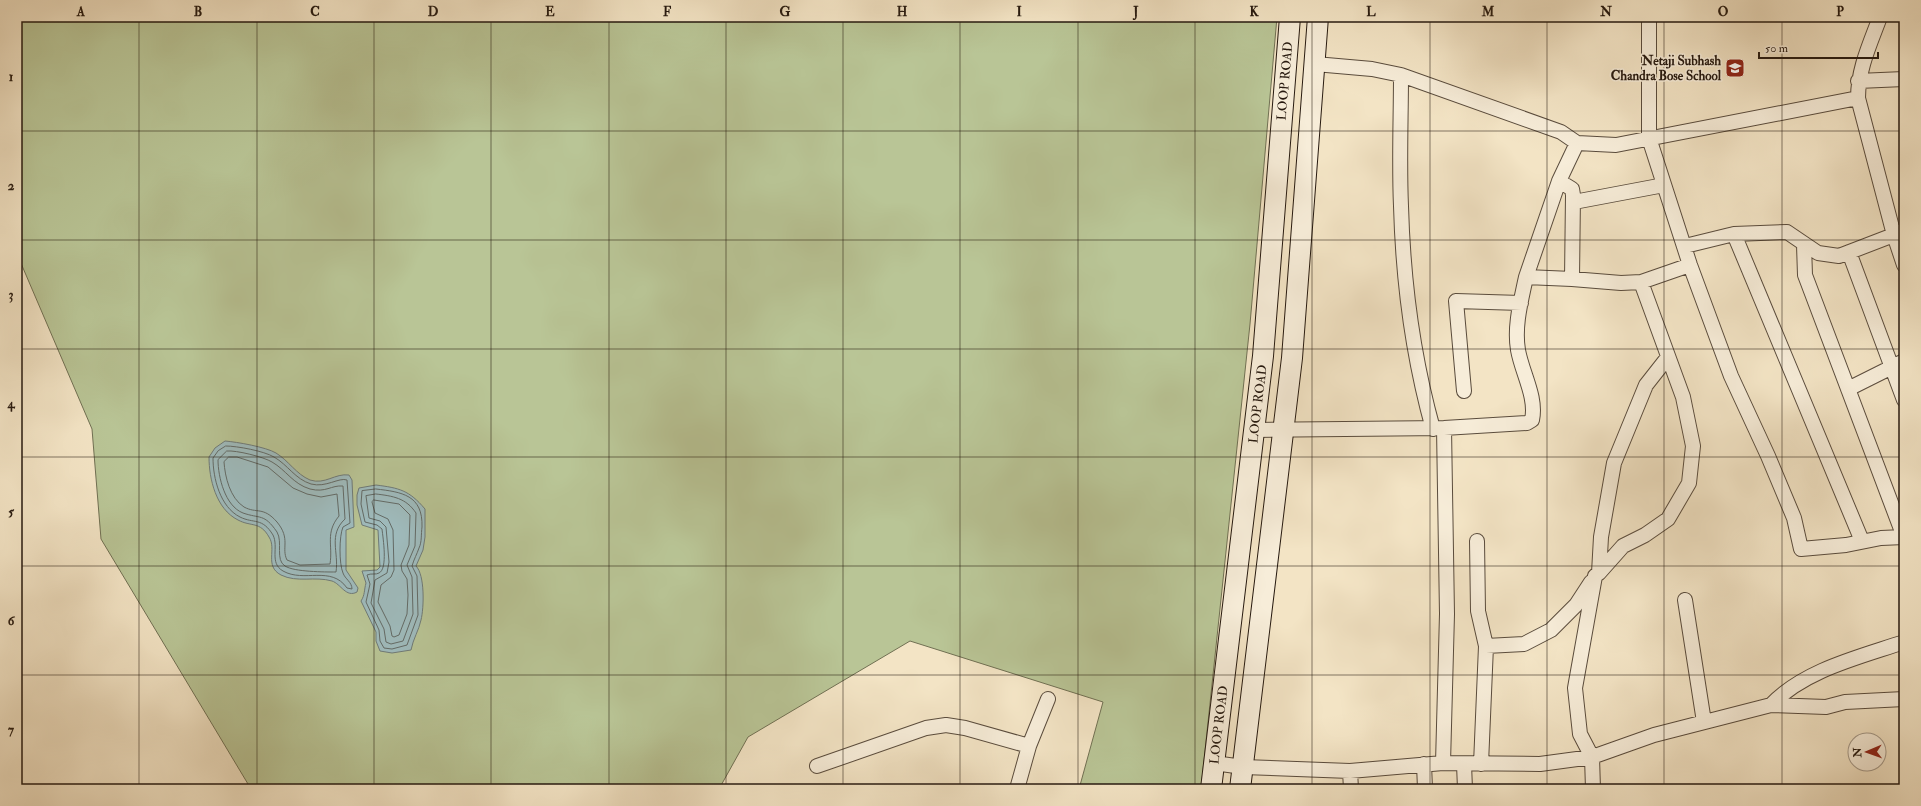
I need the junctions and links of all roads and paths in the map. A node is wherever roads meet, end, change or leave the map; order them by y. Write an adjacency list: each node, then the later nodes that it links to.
1 (1290, 17): 32 (main road, LOOP ROAD)
2 (1318, 17): 5 (main road)
3 (1649, 17): 10 (street)
4 (1880, 17): 8 (street)
5 (1315, 64): 6 (street); 33 (main road)
6 (1401, 75): 11 (street); 31 (street)
7 (1904, 79): 8 (street)
8 (1858, 81): 9 (street)
9 (1858, 98): 10 (street); 15 (street)
10 (1649, 138): 11 (street); 13 (street)
11 (1577, 144): 12 (street)
12 (1559, 181): 14 (street); 22 (street)
13 (1664, 185): 14 (street); 18 (street)
14 (1574, 202): 23 (street)
15 (1899, 233): 19 (street); 21 (street)
16 (1734, 234): 17 (street); 18 (street); 36 (street)
17 (1804, 245): 19 (street); 28 (street)
18 (1685, 246): 20 (street)
19 (1849, 252): 27 (street)
20 (1690, 265): 24 (street); 36 (street)
21 (1904, 265)
22 (1526, 277): 23 (street); 25 (street)
23 (1572, 279): 24 (street)
24 (1641, 282): 26 (street)
25 (1521, 303): 29 (street); 31 (street)
26 (1668, 357): 37 (street); 37 (street)
27 (1898, 364): 28 (street); 30 (street)
28 (1848, 389): 34 (street)
29 (1464, 391)
30 (1904, 400)
31 (1439, 428): 33 (street); 48 (street)
32 (1254, 430): 33 (street); 47 (main road, LOOP ROAD)
33 (1283, 430): 53 (main road)
34 (1904, 537): 36 (street)
35 (1477, 541): 40 (street)
36 (1862, 542)
37 (1597, 574): 40 (street); 46 (street)
38 (1685, 600): 44 (street)
39 (1904, 642): 43 (street)
40 (1486, 646): 51 (street)
41 (1048, 699): 45 (street)
42 (1904, 699): 43 (street)
43 (1771, 705): 44 (street)
44 (1704, 722): 46 (street)
45 (1029, 746): 52 (street); 55 (street)
46 (1592, 757): 51 (street); 61 (street)
47 (1214, 762): 53 (street); 56 (main road, LOOP ROAD)
48 (1443, 763): 49 (street); 50 (street)
49 (1424, 764): 54 (street); 59 (street)
50 (1464, 764): 51 (street); 60 (street)
51 (1481, 764)
52 (817, 766)
53 (1243, 767): 54 (street); 57 (main road)
54 (1350, 771): 58 (street)
55 (1017, 789)
56 (1211, 789)
57 (1240, 789)
58 (1351, 789)
59 (1425, 789)
60 (1465, 789)
61 (1593, 789)

